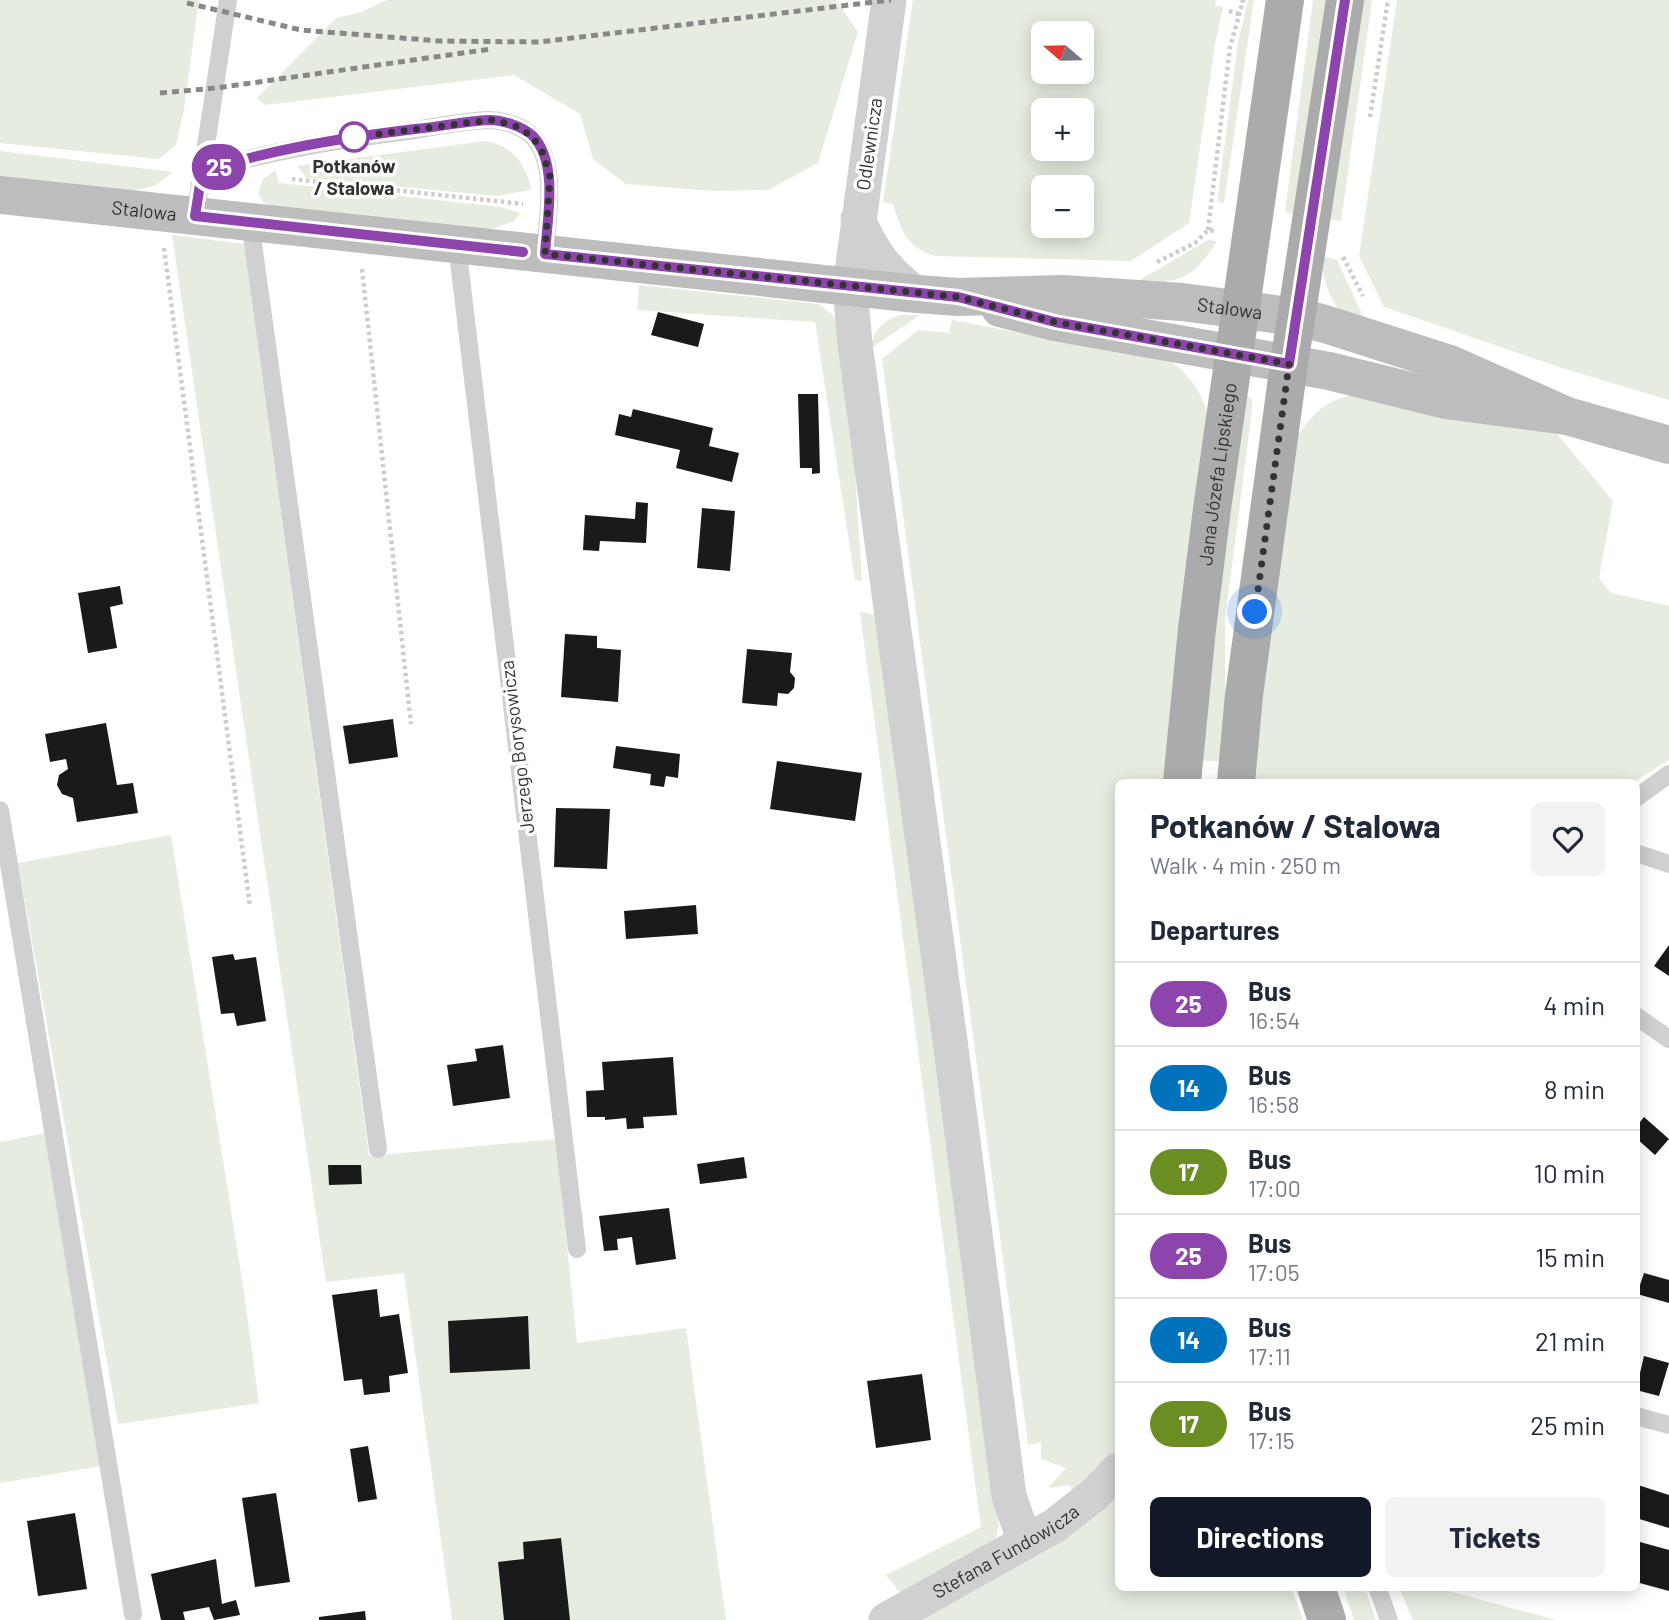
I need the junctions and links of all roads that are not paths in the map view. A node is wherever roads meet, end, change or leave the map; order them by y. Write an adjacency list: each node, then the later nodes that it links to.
1 (228, 0): 5 (lane)
2 (889, 0): 8 (street, Odlewnicza)
3 (1285, 0): 16 (main road, Jana Józefa Lipskiego)
4 (1345, 0): 17 (main road)
5 (202, 172): 7 (lane); 11 (lane)
6 (0, 195): 7 (street, Stalowa)
7 (177, 214): 9 (street, Stalowa)
8 (858, 219): 12 (street); 13 (street, Odlewnicza); 14 (street)
9 (250, 222): 10 (street, Stalowa); 31 (lane)
10 (457, 244): 11 (street, Stalowa); 32 (lane, Jerzego Borysowicza)
11 (545, 254): 12 (street, Stalowa)
12 (796, 281): 13 (street, Stalowa)
13 (850, 287): 14 (street, Stalowa); 36 (street, Odlewnicza)
14 (917, 294): 15 (street, Stalowa)
15 (958, 297): 16 (street, Stalowa); 18 (street, Stalowa)
16 (1242, 310): 17 (street, Stalowa); 18 (main road, Jana Józefa Lipskiego)
17 (1297, 317): 19 (main road); 20 (street, Stalowa)
18 (1235, 355): 19 (street, Stalowa); 23 (main road, Jana Józefa Lipskiego)
19 (1289, 364): 20 (street, Stalowa); 24 (main road)
20 (1567, 416): 21 (street, Stalowa)
21 (1669, 445)
22 (1669, 774): 25 (lane)
23 (1182, 779)
24 (1237, 779)
25 (1640, 795)
26 (0, 810): 39 (lane)
27 (1640, 854): 28 (lane)
28 (1669, 864)
29 (1640, 1019): 30 (lane)
30 (1669, 1039)
31 (379, 1149)
32 (577, 1249)
33 (1640, 1417): 34 (lane)
34 (1669, 1425)
35 (1115, 1473): 36 (street, Stefana Fundowicza)
36 (1025, 1542): 40 (street, Stefana Fundowicza)
37 (1317, 1591): 41 (main road)
38 (1378, 1591): 42 (lane)
39 (133, 1614)
40 (886, 1620)
41 (1327, 1620)
42 (1389, 1620)

